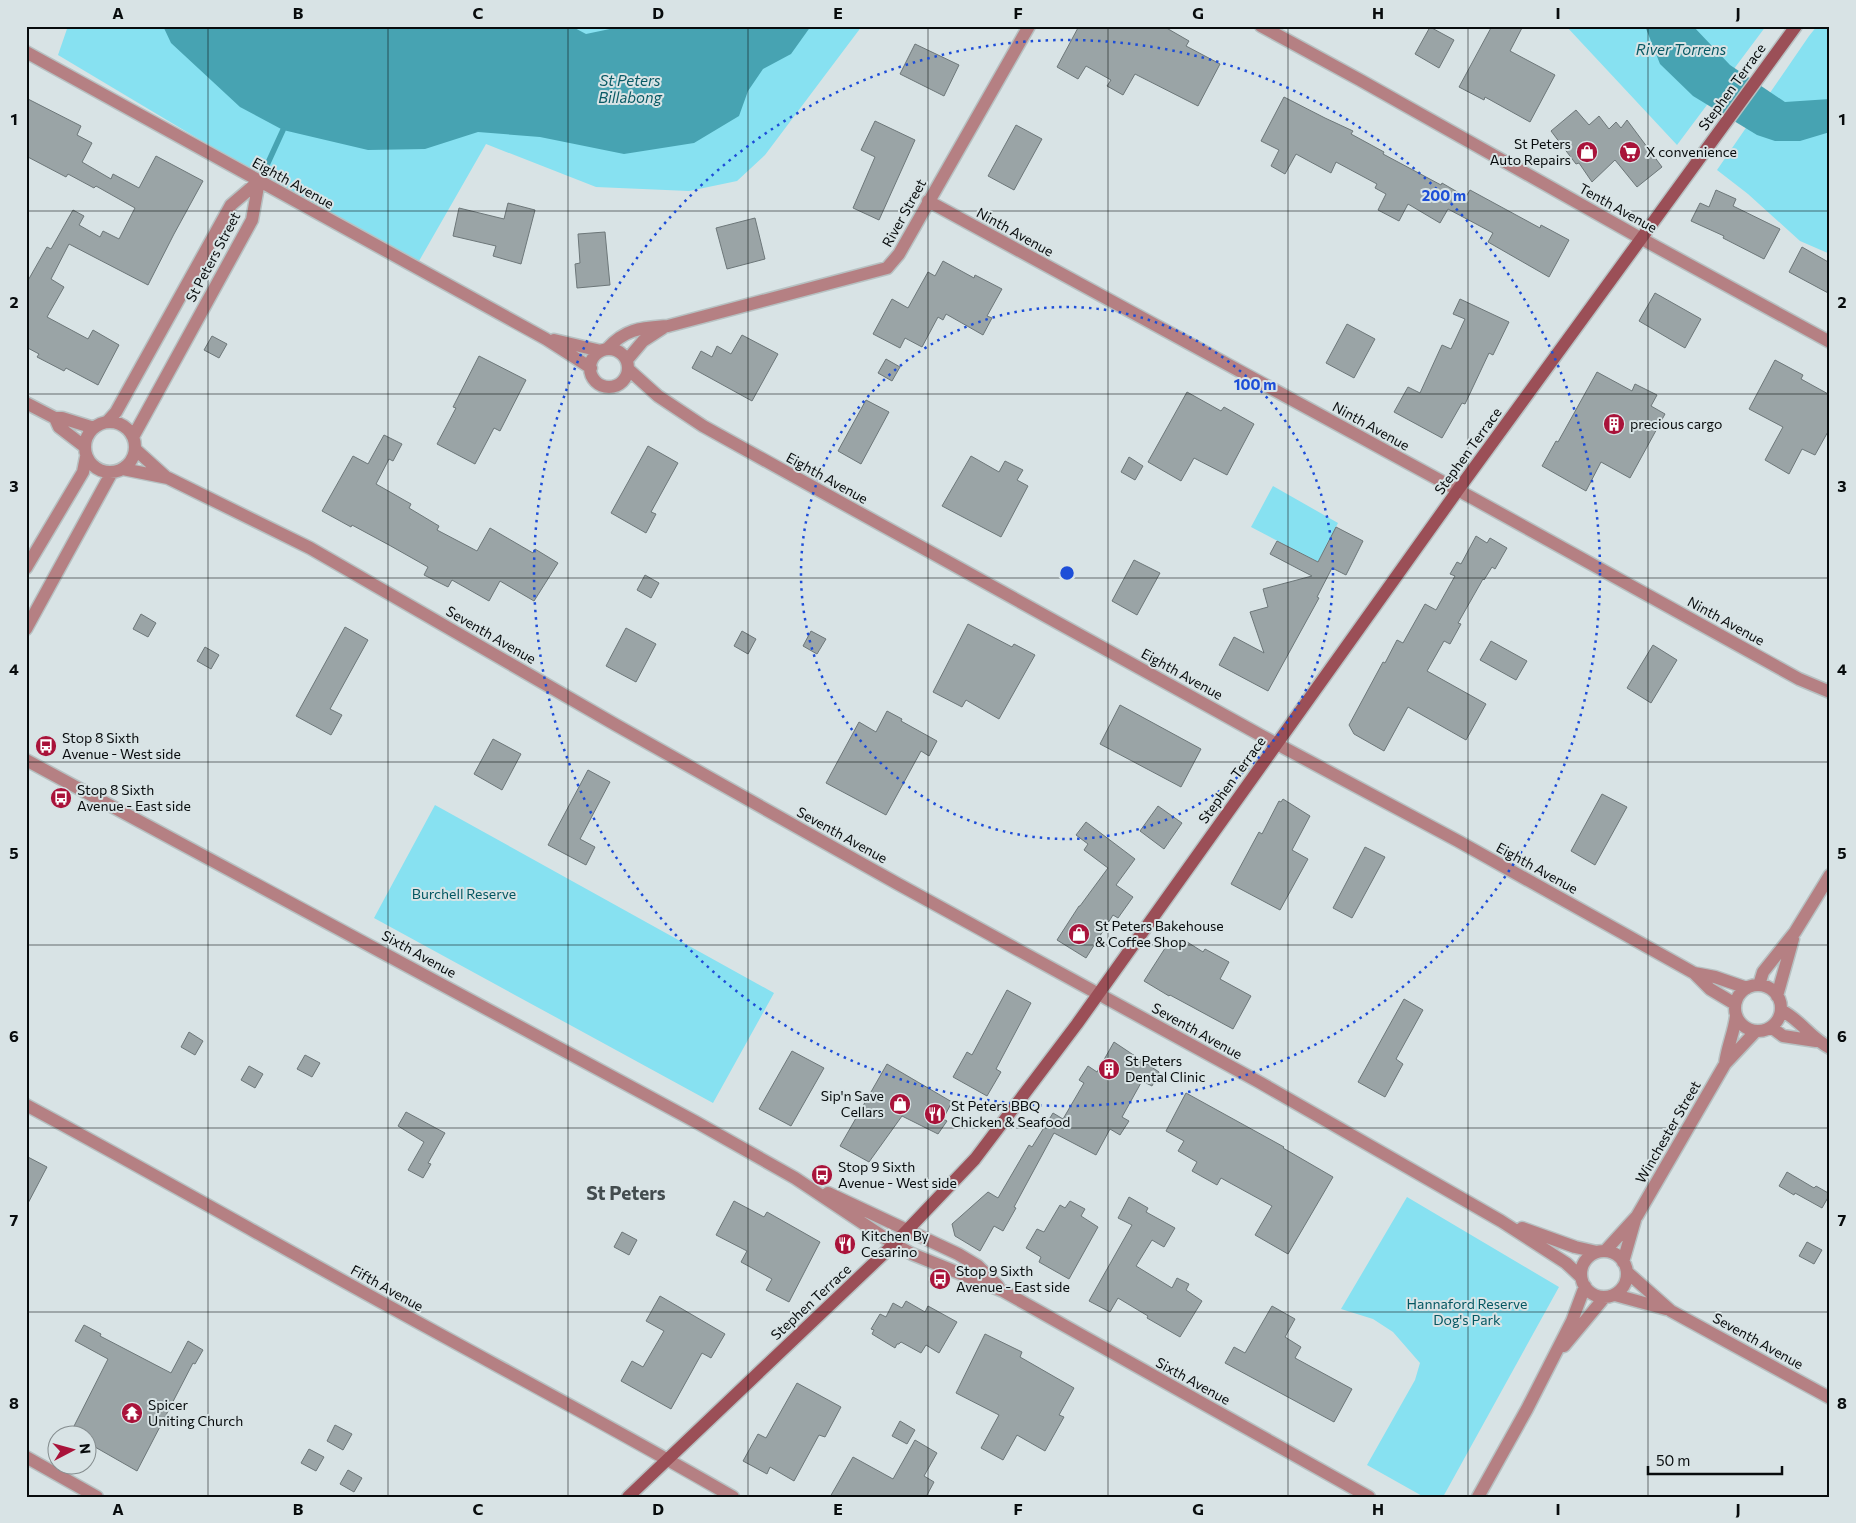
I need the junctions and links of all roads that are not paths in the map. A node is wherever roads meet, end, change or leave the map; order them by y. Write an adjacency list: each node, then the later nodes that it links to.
1 (1029, 26): 6 (street, River Street)
2 (1261, 26): 7 (street, Tenth Avenue)
3 (1796, 26): 7 (main road, Stephen Terrace)
4 (26, 52): 5 (street, Eighth Avenue)
5 (259, 181): 9 (street, Eighth Avenue); 18 (street, St Peters Street); 20 (street, St Peters Street)
6 (928, 201): 8 (street, River Street); 24 (street, Ninth Avenue)
7 (1642, 239): 10 (street, Tenth Avenue); 24 (main road, Stephen Terrace)
8 (668, 326): 11 (street, River Street); 12 (street, River Street)
9 (546, 338): 11 (street, Eighth Avenue); 13 (street, Eighth Avenue)
10 (1830, 342)
11 (604, 350): 12 (street); 13 (street)
12 (627, 365): 14 (street); 15 (street, Eighth Avenue)
13 (591, 368): 14 (street)
14 (621, 383): 15 (street, Eighth Avenue)
15 (658, 396): 30 (street, Eighth Avenue)
16 (26, 403): 17 (street)
17 (55, 418): 19 (street); 21 (street)
18 (107, 422): 19 (street); 20 (street)
19 (94, 428): 21 (street)
20 (134, 443): 22 (street); 23 (street, Seventh Avenue)
21 (86, 452): 22 (street); 25 (street)
22 (118, 471): 23 (street, Seventh Avenue); 26 (street)
23 (168, 478): 36 (street, Seventh Avenue)
24 (1458, 490): 27 (street, Ninth Avenue); 30 (main road, Stephen Terrace)
25 (26, 568)
26 (26, 629)
27 (1799, 679): 28 (street, Ninth Avenue); 29 (street, Ninth Avenue)
28 (1830, 692)
29 (1830, 702)
30 (1277, 744): 34 (street, Eighth Avenue); 36 (main road, Stephen Terrace)
31 (26, 760): 46 (street, Sixth Avenue)
32 (1830, 875): 33 (street)
33 (1795, 932): 35 (street); 37 (street)
34 (1694, 973): 35 (street, Eighth Avenue); 38 (street, Eighth Avenue)
35 (1753, 986): 37 (street); 38 (street)
36 (1098, 994): 48 (street, Seventh Avenue); 49 (main road, Stephen Terrace)
37 (1777, 996): 39 (street)
38 (1736, 1010): 41 (street); 44 (street, Winchester Street)
39 (1781, 1010): 40 (street); 42 (street)
40 (1772, 1027): 41 (street); 42 (street)
41 (1756, 1031): 44 (street, Winchester Street)
42 (1816, 1041): 43 (street)
43 (1830, 1048)
44 (1724, 1064): 47 (street, Winchester Street)
45 (26, 1105): 60 (street, Fifth Avenue)
46 (795, 1178): 49 (street, Sixth Avenue); 50 (street, Sixth Avenue)
47 (1637, 1216): 51 (street, Winchester Street); 52 (street, Winchester Street)
48 (1501, 1221): 51 (street, Seventh Avenue); 53 (street, Seventh Avenue)
49 (909, 1230): 50 (main road, Stephen Terrace); 54 (street, Sixth Avenue)
50 (894, 1244): 54 (street, Sixth Avenue); 60 (main road, Stephen Terrace)
51 (1601, 1252): 52 (street); 53 (street)
52 (1625, 1267): 55 (street); 56 (street, Seventh Avenue)
53 (1583, 1282): 55 (street); 57 (street)
54 (1003, 1291): 65 (street, Sixth Avenue)
55 (1609, 1296): 56 (street, Seventh Avenue); 57 (street)
56 (1671, 1311): 58 (street, Seventh Avenue)
57 (1552, 1359): 61 (street)
58 (1830, 1398)
59 (26, 1457): 62 (street)
60 (668, 1459): 63 (main road, Stephen Terrace); 64 (street, Fifth Avenue)
61 (1477, 1495)
62 (97, 1497)
63 (628, 1497)
64 (733, 1497)
65 (1369, 1497)

